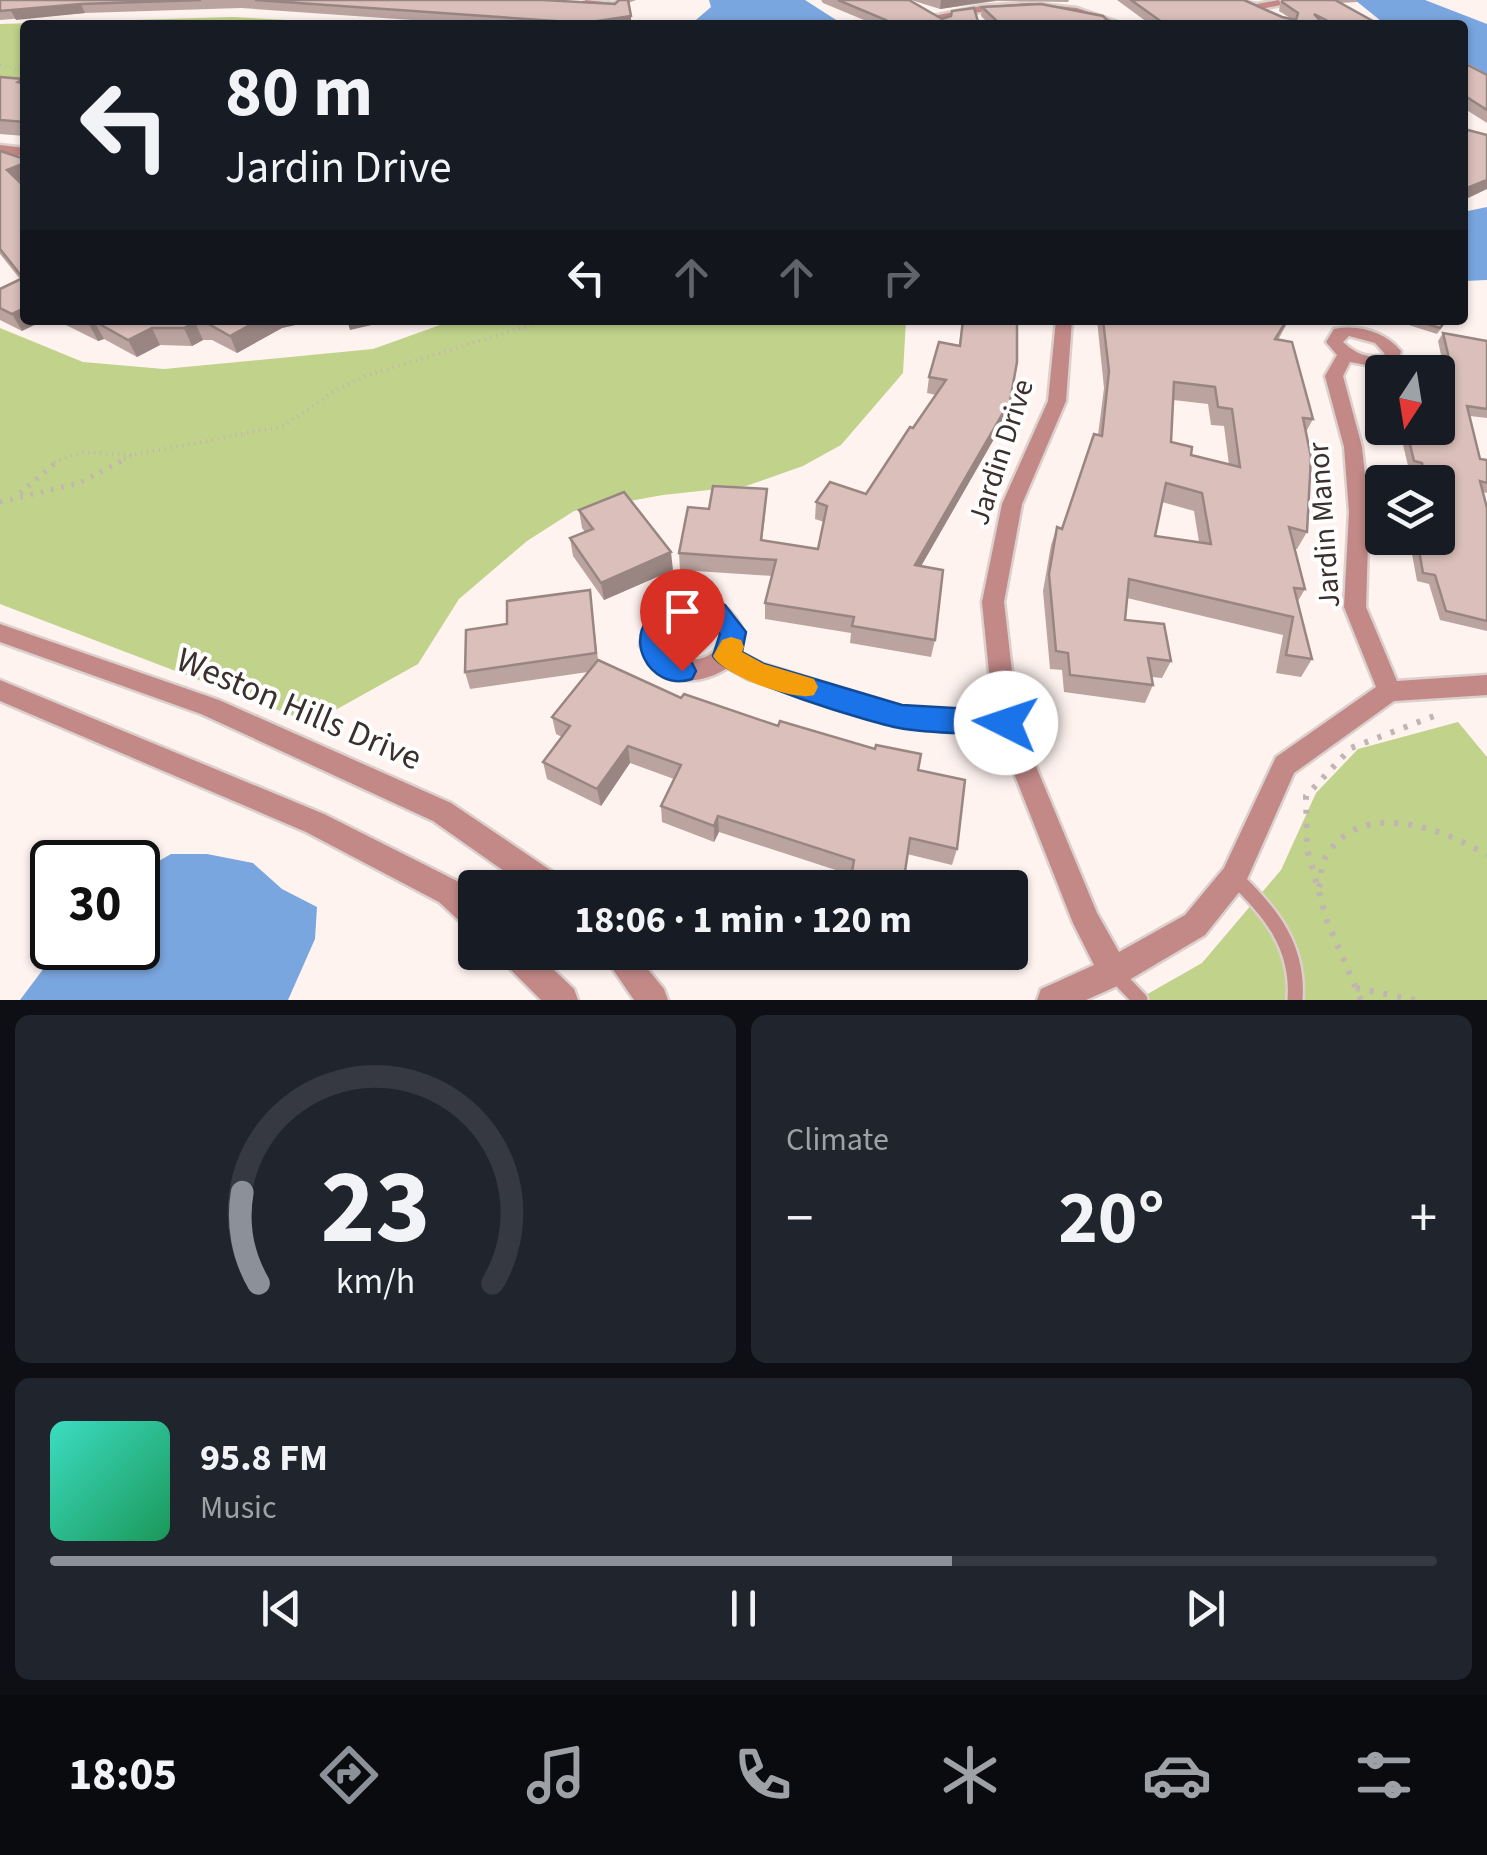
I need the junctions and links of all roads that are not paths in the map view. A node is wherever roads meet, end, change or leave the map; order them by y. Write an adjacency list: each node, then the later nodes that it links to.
1 (619, 0): 4 (street)
2 (1237, 0): 5 (street)
3 (1274, 0): 5 (street)
4 (585, 2)
5 (1262, 8): 10 (street)
6 (918, 9): 7 (street)
7 (934, 16): 8 (street); 9 (street)
8 (941, 20)
9 (1109, 20)
10 (1278, 20)
11 (1064, 325): 18 (street, Jardin Drive)
12 (1346, 354): 17 (street, Jardin Manor)
13 (0, 632): 19 (street, Weston Hills Drive)
14 (726, 656): 18 (street)
15 (1487, 685): 17 (street)
16 (0, 690): 21 (street)
17 (1389, 691): 20 (street)
18 (1006, 723): 24 (street, Jardin Drive)
19 (526, 870)
20 (1234, 877): 24 (street); 29 (lane)
21 (458, 900)
22 (532, 970): 25 (street)
23 (630, 970): 26 (street)
24 (1113, 972): 27 (street); 28 (lane)
25 (563, 1000)
26 (654, 1000)
27 (1052, 1000)
28 (1140, 1000)
29 (1295, 1000)

